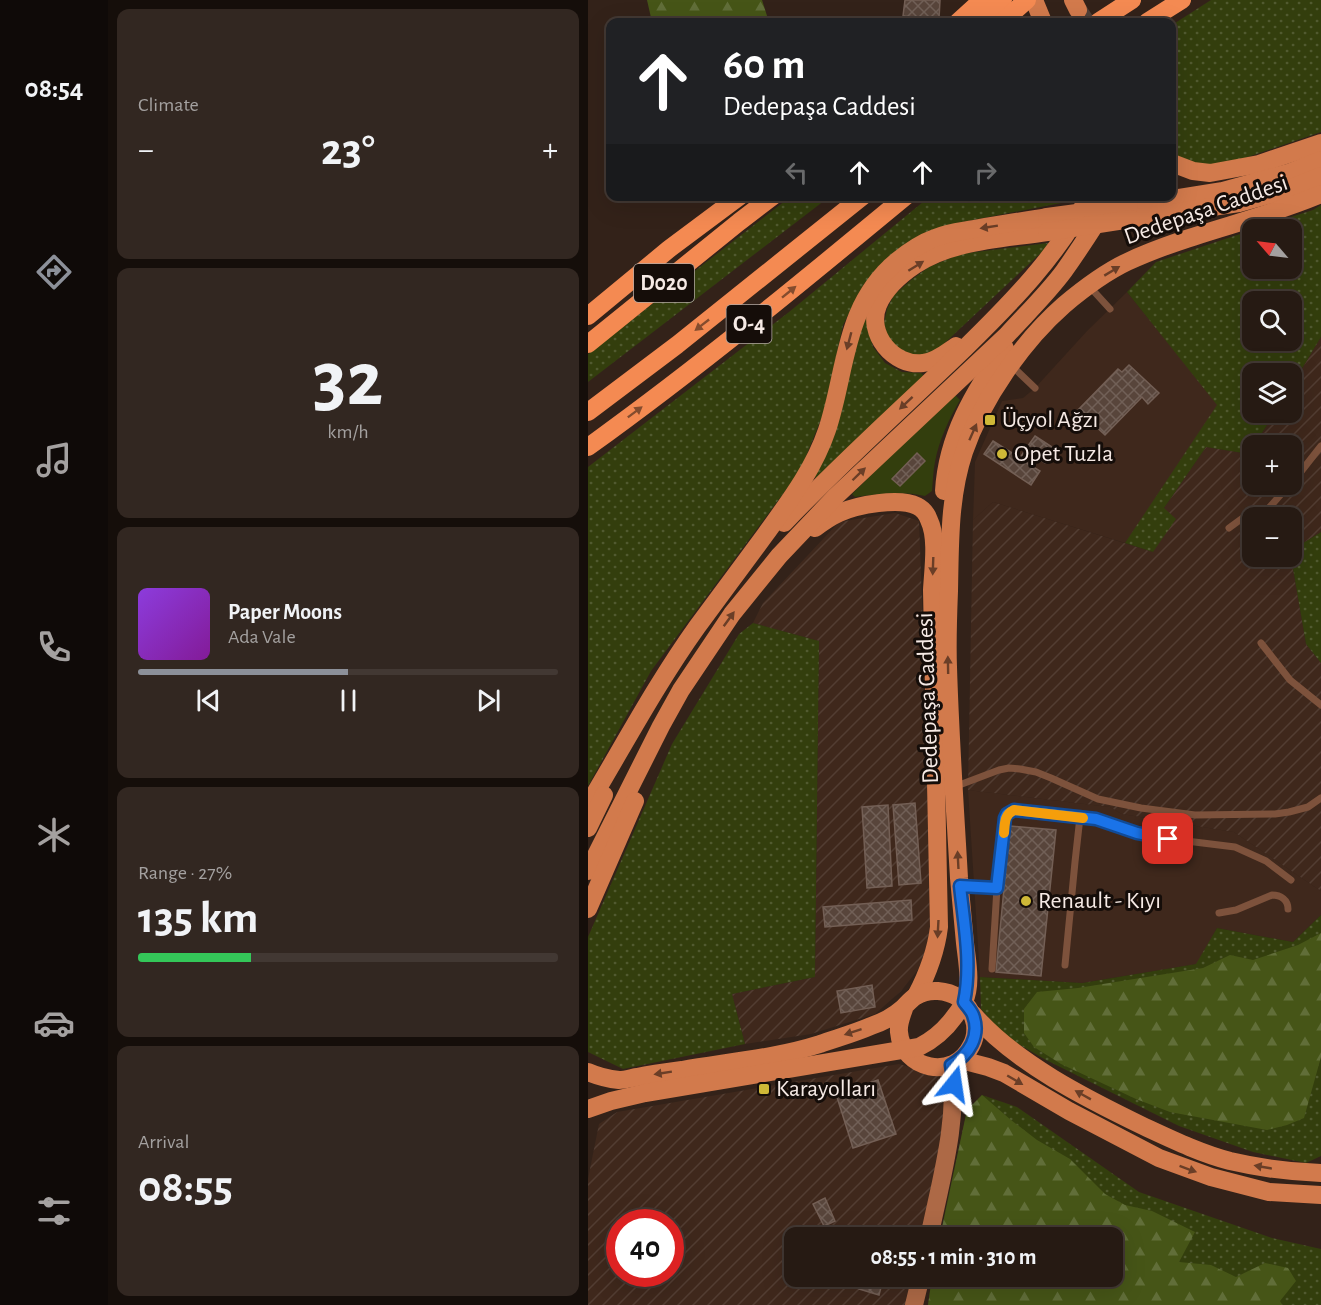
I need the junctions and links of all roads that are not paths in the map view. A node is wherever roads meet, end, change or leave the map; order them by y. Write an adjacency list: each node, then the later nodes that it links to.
1 (982, 0): 6 (highway)
2 (1034, 0): 8 (main road)
3 (1132, 0): 9 (highway)
4 (1182, 0): 10 (highway)
5 (1012, 9): 7 (highway)
6 (962, 18)
7 (988, 18)
8 (1041, 18)
9 (1104, 18)
10 (1153, 18)
11 (1321, 143): 13 (main road)
12 (1321, 160): 16 (main road)
13 (1176, 165)
14 (1321, 176): 24 (main road)
15 (1321, 194): 28 (main road, Dedepaşa Caddesi, one-way to 15)
16 (1176, 199)
17 (733, 201): 31 (highway, D020)
18 (766, 201): 25 (highway, D020)
19 (770, 201): 25 (highway)
20 (856, 201): 35 (highway, O-4, one-way to 35)
21 (900, 201): 37 (highway, O-4, one-way to 21)
22 (1086, 201): 29 (main road)
23 (1164, 201): 24 (main road)
24 (1124, 207): 26 (main road, bridge); 27 (main road)
25 (739, 222): 32 (highway, D020)
26 (1047, 224): 29 (main road, one-way to 26); 43 (main road, one-way to 43)
27 (1062, 273): 41 (main road, one-way to 27); 42 (main road)
28 (1089, 286): 30 (lane); 33 (main road, Dedepaşa Caddesi)
29 (1023, 289): 43 (main road, one-way to 43)
30 (1110, 309)
31 (588, 316)
32 (588, 344)
33 (1011, 365): 34 (lane); 42 (main road, Dedepaşa Caddesi, one-way to 33)
34 (1035, 388)
35 (588, 412)
36 (1321, 446): 38 (lane)
37 (588, 447)
38 (1302, 470)
39 (1281, 495): 40 (lane)
40 (1229, 528)
41 (761, 578): 45 (main road, one-way to 41); 62 (main road, Dedepaşa Caddesi, one-way to 62)
42 (949, 589): 48 (main road, Dedepaşa Caddesi, one-way to 42)
43 (697, 628): 46 (main road)
44 (1261, 643): 47 (lane)
45 (706, 652): 53 (main road); 57 (main road)
46 (657, 688): 50 (main road); 52 (main road)
47 (1321, 705)
48 (954, 787): 49 (lane); 55 (main road, Dedepaşa Caddesi, one-way to 48)
49 (1321, 798)
50 (588, 805)
51 (1080, 817): 54 (lane); 56 (lane); 60 (lane)
52 (588, 828)
53 (588, 871)
54 (1290, 879)
55 (960, 886): 56 (lane); 63 (main road, Dedepaşa Caddesi)
56 (997, 888): 61 (lane)
57 (588, 909)
58 (1288, 909): 59 (lane)
59 (1219, 914)
60 (1065, 964)
61 (992, 969)
62 (911, 1001): 63 (main road); 64 (main road, Dedepaşa Caddesi); 66 (main road, one-way to 66)
63 (969, 1008): 64 (main road, Dedepaşa Caddesi); 65 (main road); 68 (main road, one-way to 63)
64 (904, 1050): 65 (main road); 67 (main road, Dedepaşa Caddesi)
65 (956, 1063): 69 (main road, one-way to 69); 70 (street)
66 (588, 1072)
67 (588, 1109)
68 (1321, 1173)
69 (1321, 1195)
70 (931, 1227)
71 (918, 1287): 72 (street)
72 (914, 1305)

